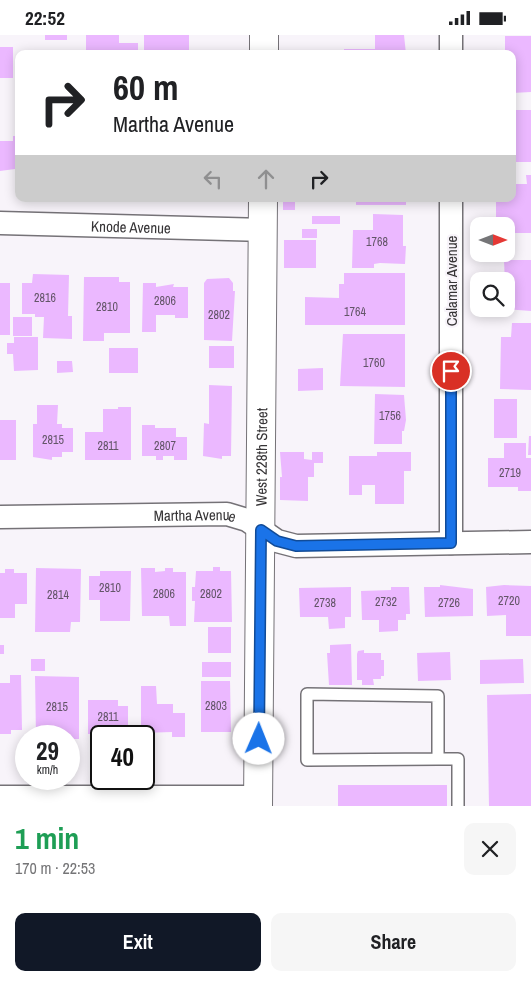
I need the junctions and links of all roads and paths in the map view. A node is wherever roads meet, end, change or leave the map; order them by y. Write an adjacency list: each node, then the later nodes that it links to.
1 (264, 35): 3 (street)
2 (451, 35): 4 (street)
3 (264, 50)
4 (451, 50)
5 (263, 202): 8 (street, West 228th Street)
6 (451, 202): 12 (street, Calamar Avenue)
7 (0, 223): 8 (street, Knode Avenue)
8 (262, 230): 10 (street, West 228th Street)
9 (0, 517): 10 (street, Martha Avenue)
10 (261, 530): 12 (street, Martha Avenue); 15 (street, West 228th Street)
11 (531, 542): 12 (street, Martha Avenue)
12 (451, 543)
13 (438, 759): 13 (lane); 16 (lane)
14 (0, 797): 15 (street)
15 (258, 801)
16 (458, 806)

